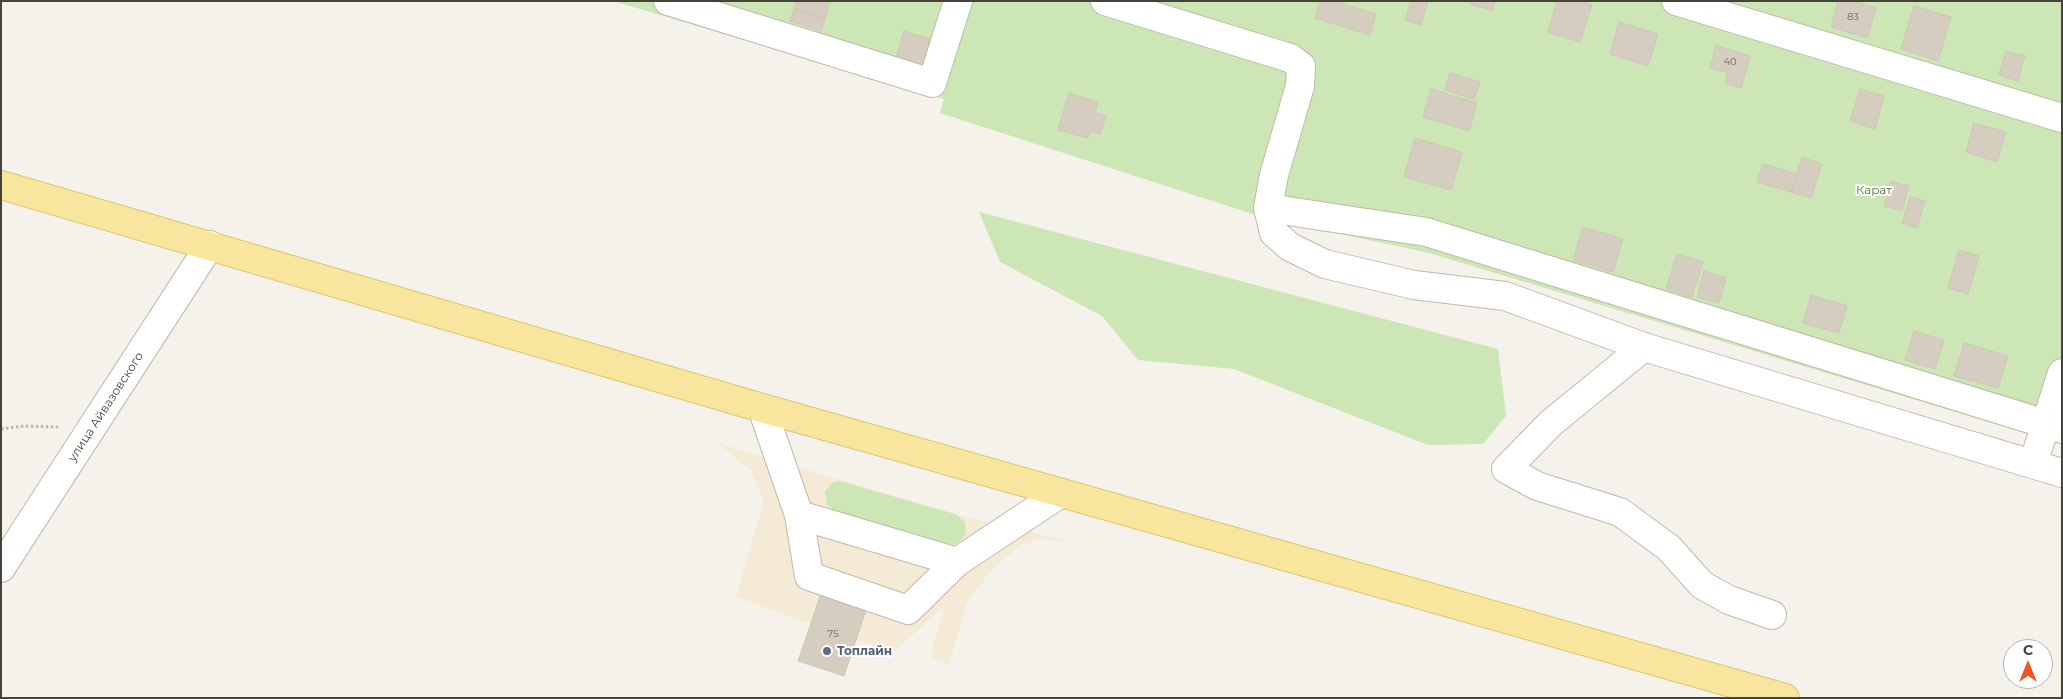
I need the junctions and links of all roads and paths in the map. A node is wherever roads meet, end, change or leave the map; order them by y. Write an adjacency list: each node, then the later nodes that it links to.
1 (668, 1): 2 (street)
2 (958, 1)
3 (1105, 1): 7 (street)
4 (1676, 1): 5 (street)
5 (2062, 118)
6 (1, 185): 8 (main road)
7 (1268, 208): 9 (street); 12 (street)
8 (210, 245): 11 (main road); 13 (street, улица Айвазовского)
9 (1644, 347): 15 (street); 21 (street)
10 (2062, 373): 12 (street)
11 (762, 408): 17 (main road); 18 (street)
12 (2054, 426): 15 (street)
13 (93, 428): 14 (path); 20 (street, улица Айвазовского)
14 (1, 429)
15 (2034, 464): 16 (street)
16 (2062, 473)
17 (1061, 493): 19 (street); 22 (main road)
18 (800, 515): 19 (street); 19 (street)
19 (957, 562)
20 (1, 568)
21 (1772, 615)
22 (1785, 698)

